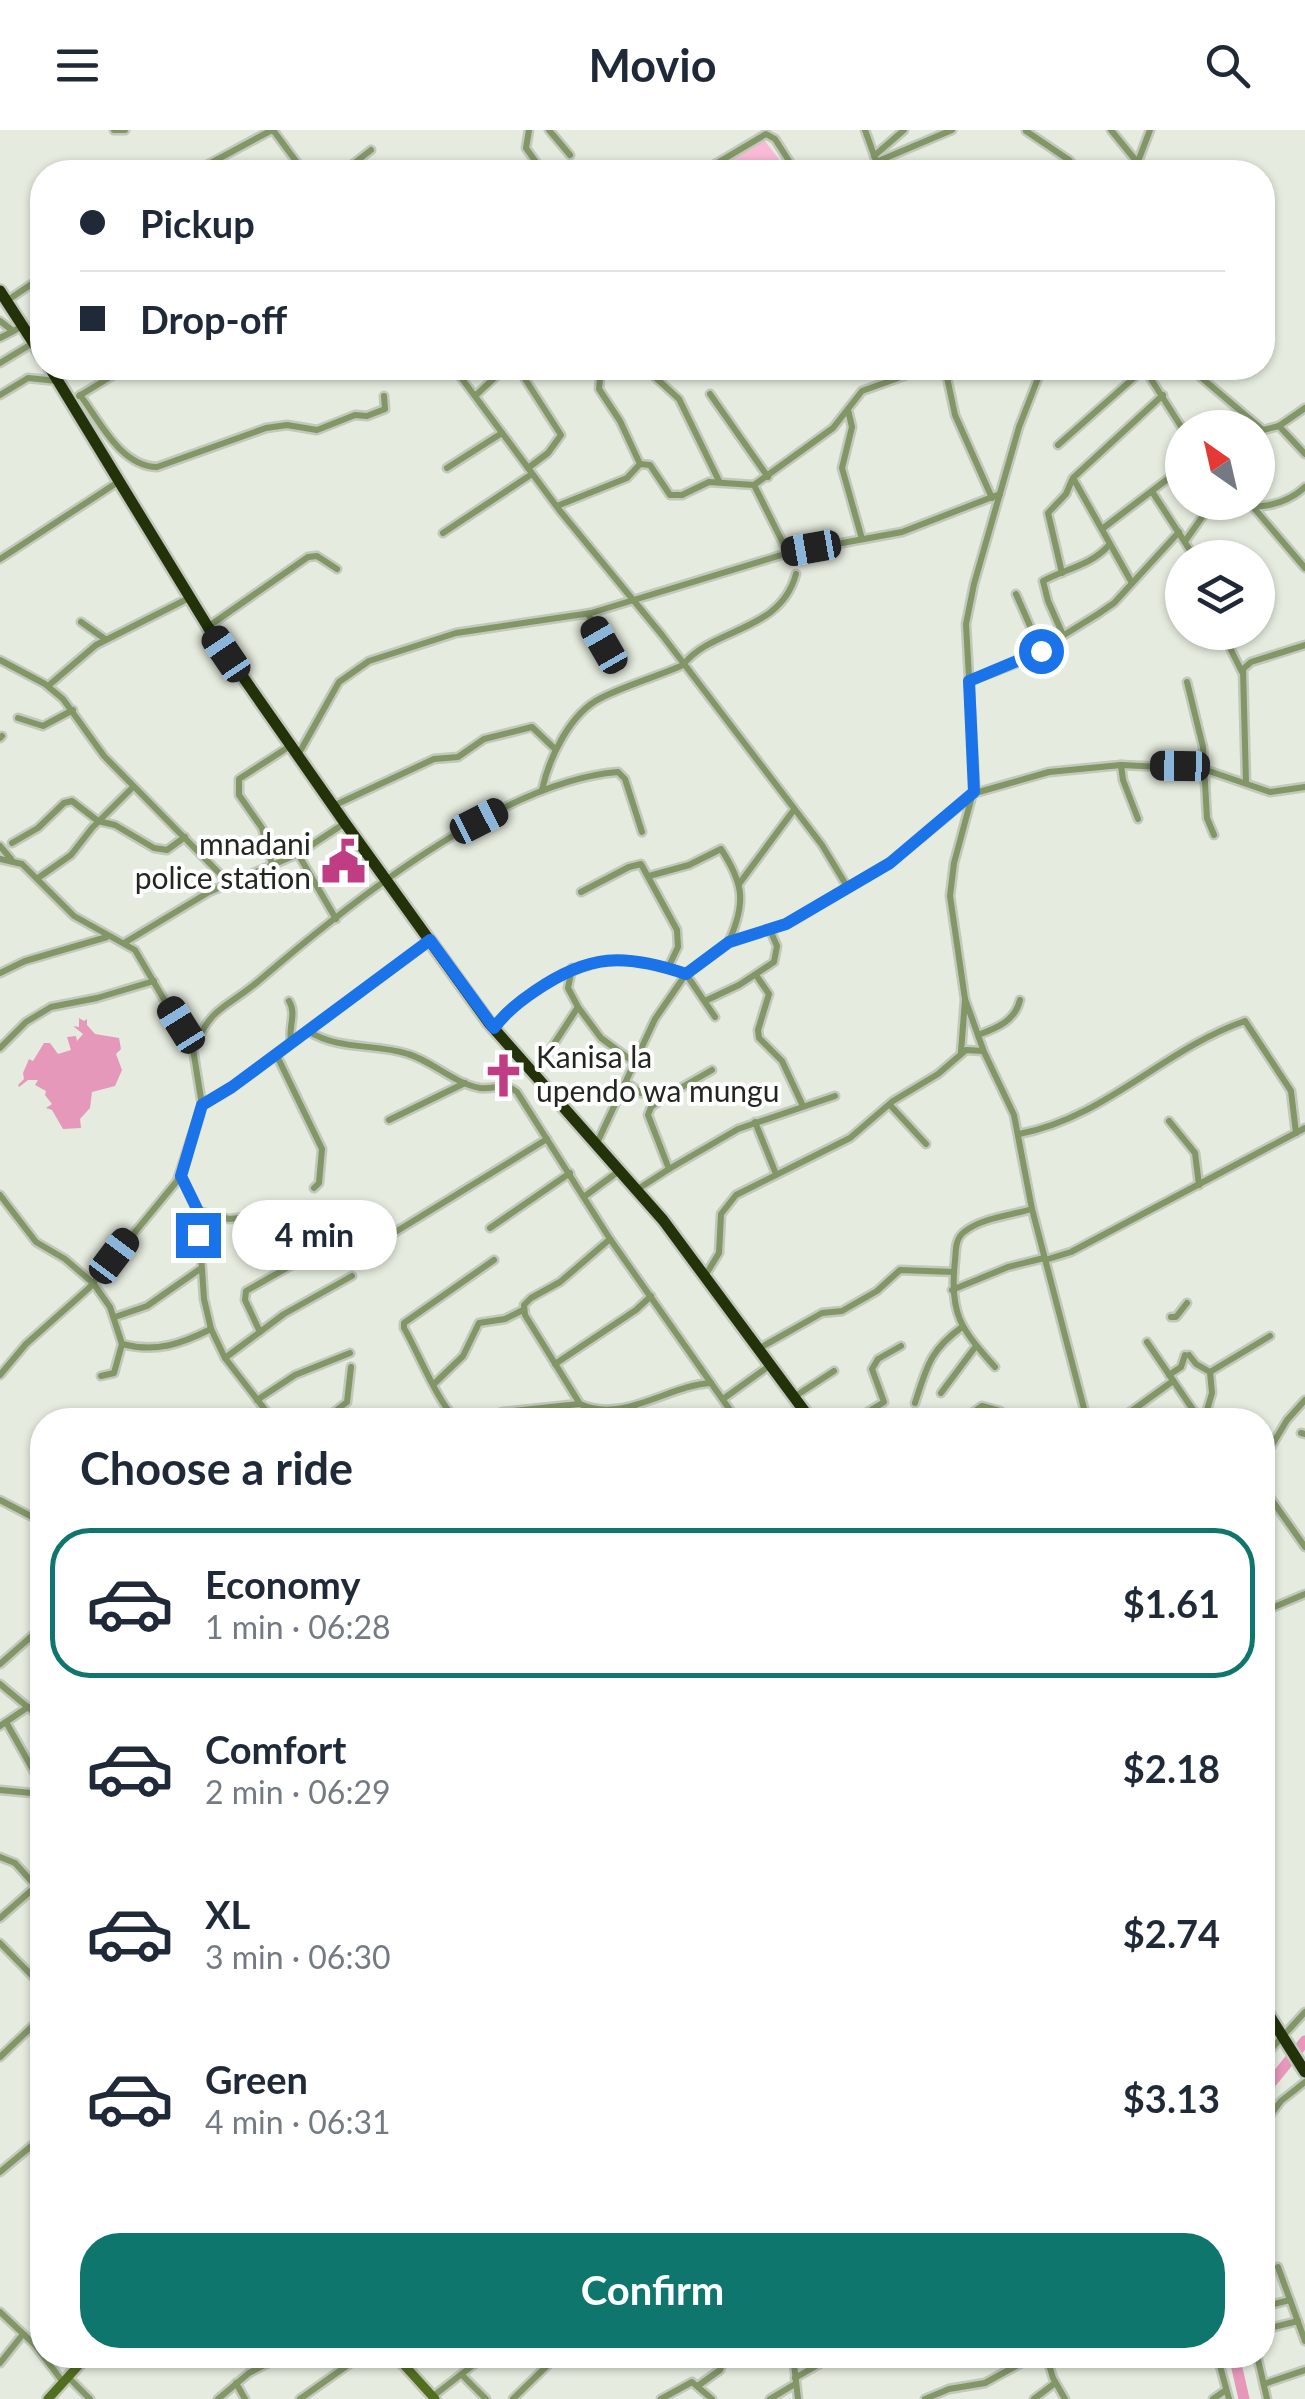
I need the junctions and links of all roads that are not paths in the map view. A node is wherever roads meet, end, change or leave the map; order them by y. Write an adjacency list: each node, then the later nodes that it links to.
1 (114, 130): 2 (street)
2 (125, 130)
3 (273, 130): 14 (street); 15 (street)
4 (529, 130): 17 (street)
5 (549, 130): 13 (street)
6 (865, 130): 20 (street)
7 (904, 130): 21 (street)
8 (952, 130): 22 (street)
9 (1111, 130): 24 (street)
10 (1150, 130): 25 (street)
11 (1026, 131): 23 (street)
12 (371, 150): 16 (street)
13 (570, 155)
14 (217, 160)
15 (295, 160)
16 (359, 160)
17 (534, 160)
18 (722, 160): 19 (street)
19 (788, 160)
20 (876, 160)
21 (880, 160)
22 (886, 160)
23 (1069, 160)
24 (1134, 160)
25 (1139, 160)
26 (30, 284): 27 (street)
27 (4, 296): 29 (highway)
28 (0, 321): 29 (street)
29 (18, 329): 30 (street); 31 (highway)
30 (0, 338)
31 (30, 340)
32 (30, 345): 33 (street)
33 (0, 363)
34 (30, 378): 50 (street)
35 (43, 380): 48 (street)
36 (104, 380): 54 (street)
37 (463, 380): 53 (street)
38 (492, 380): 53 (street)
39 (527, 380): 64 (street)
40 (600, 380): 62 (street)
41 (659, 380): 68 (street)
42 (890, 380): 56 (street)
43 (948, 380): 73 (street)
44 (1037, 380): 73 (street)
45 (1131, 380): 60 (street)
46 (1153, 380): 51 (street)
47 (1204, 380): 58 (street)
48 (58, 382): 54 (highway)
49 (710, 394): 65 (street)
50 (0, 395)
51 (1163, 395): 57 (street); 66 (street)
52 (384, 396): 54 (street)
53 (475, 396): 59 (street)
54 (76, 398): 67 (highway)
55 (1305, 408): 58 (street)
56 (848, 410): 65 (street); 81 (street)
57 (1172, 410)
58 (1279, 426): 61 (street)
59 (502, 434): 63 (street); 64 (street)
60 (1058, 445)
61 (1305, 454)
62 (640, 464): 68 (street); 75 (street)
63 (447, 468)
64 (530, 471): 75 (street); 80 (street)
65 (768, 477): 70 (street)
66 (1074, 478): 78 (street); 88 (street)
67 (118, 482): 85 (street); 92 (highway)
68 (719, 482): 70 (street)
69 (1165, 483): 72 (street)
70 (754, 485): 84 (street)
71 (1305, 487): 74 (street)
72 (1153, 493): 78 (street); 79 (street)
73 (996, 496): 81 (street); 108 (street)
74 (1275, 503)
75 (557, 506): 93 (street)
76 (1200, 520): 82 (street)
77 (1264, 520): 86 (street)
78 (1102, 529): 83 (street)
79 (1179, 532): 82 (street); 90 (street)
80 (443, 533)
81 (862, 539): 84 (street)
82 (1186, 540)
83 (1108, 545): 88 (street); 90 (street)
84 (788, 553): 93 (street)
85 (0, 559)
86 (1305, 568)
87 (337, 569): 96 (street)
88 (1062, 573): 97 (street)
89 (796, 574): 106 (street)
90 (1132, 583): 97 (street)
91 (1016, 594): 101 (street)
92 (190, 597): 96 (highway); 98 (street)
93 (634, 600): 94 (street); 106 (street)
94 (588, 614): 102 (street); 114 (street)
95 (81, 622): 98 (street)
96 (208, 627): 114 (highway)
97 (1063, 635): 101 (street)
98 (106, 639): 110 (street)
99 (1305, 645): 105 (street)
100 (1230, 650): 104 (street)
101 (1041, 651): 108 (street)
102 (616, 652)
103 (0, 660): 110 (street)
104 (1234, 660): 105 (street); 107 (street)
105 (1251, 662): 107 (street)
106 (683, 665): 113 (street); 123 (street)
107 (1242, 672): 117 (street)
108 (969, 681): 121 (street)
109 (1187, 682): 116 (street)
110 (48, 686): 111 (street)
111 (73, 710): 112 (street); 119 (street)
112 (18, 718)
113 (556, 750): 120 (street); 122 (street)
114 (294, 751): 122 (highway); 135 (street)
115 (1122, 765): 116 (street); 121 (street); 124 (street)
116 (1203, 770): 117 (street); 128 (street)
117 (1246, 782): 118 (street)
118 (1305, 787)
119 (133, 788): 125 (street); 129 (street)
120 (542, 790): 127 (street); 138 (street)
121 (974, 792): 141 (street); 155 (street)
122 (332, 806): 126 (highway)
123 (794, 811): 140 (street); 141 (street)
124 (1138, 819)
125 (98, 821): 129 (street); 130 (street); 137 (street)
126 (344, 823): 132 (street); 138 (highway)
127 (642, 832)
128 (1214, 835)
129 (185, 837): 139 (street)
130 (12, 843)
131 (0, 846): 134 (street)
132 (298, 854): 135 (street); 143 (street)
133 (0, 859): 134 (street)
134 (12, 860): 137 (street)
135 (272, 864): 139 (street)
136 (649, 876): 140 (street); 142 (street); 150 (street)
137 (38, 878): 145 (street)
138 (387, 880): 143 (street); 146 (highway)
139 (228, 882): 148 (street)
140 (739, 884): 147 (street)
141 (848, 888): 144 (street)
142 (582, 892)
143 (336, 919): 166 (street)
144 (770, 930): 147 (street); 153 (street)
145 (108, 937): 148 (street); 151 (street)
146 (430, 940): 161 (highway); 162 (street)
147 (729, 942): 152 (street)
148 (124, 943): 154 (street)
149 (572, 968): 150 (street); 159 (street); 161 (street)
150 (668, 968): 152 (street)
151 (0, 973)
152 (686, 974): 158 (street); 170 (street)
153 (756, 975): 158 (street); 181 (street)
154 (154, 981): 165 (street); 166 (street)
155 (965, 999): 163 (street); 168 (street)
156 (1020, 1000): 163 (street)
157 (288, 1001): 164 (street)
158 (705, 1001): 160 (street)
159 (578, 1007): 170 (street); 172 (street)
160 (715, 1017)
161 (494, 1028): 172 (highway)
162 (308, 1030): 164 (street); 174 (street)
163 (978, 1035): 167 (street)
164 (292, 1043): 169 (street)
165 (0, 1048)
166 (194, 1050): 180 (street)
167 (984, 1052): 168 (street); 187 (street)
168 (961, 1053): 179 (street)
169 (276, 1054): 180 (street); 197 (street)
170 (634, 1063): 175 (street)
171 (712, 1070): 178 (street)
172 (534, 1074): 190 (highway)
173 (504, 1075): 176 (street)
174 (466, 1082): 176 (street); 182 (street)
175 (626, 1082): 178 (street); 190 (street)
176 (506, 1086): 188 (street)
177 (835, 1096): 181 (street)
178 (663, 1098): 191 (street)
179 (889, 1104): 189 (street); 194 (street)
180 (202, 1105): 195 (street)
181 (803, 1106): 184 (street)
182 (389, 1120)
183 (1168, 1121): 196 (street)
184 (755, 1122): 191 (street); 194 (street)
185 (1305, 1128): 186 (street)
186 (1296, 1133): 187 (street); 196 (street)
187 (1018, 1134): 201 (street)
188 (547, 1139): 193 (street); 204 (street)
189 (926, 1144)
190 (596, 1145): 192 (highway)
191 (669, 1169): 198 (street)
192 (620, 1170): 198 (highway); 200 (street)
193 (570, 1173): 200 (street); 203 (street)
194 (776, 1174): 211 (street)
195 (181, 1176): 202 (street); 212 (street)
196 (1198, 1186): 206 (street)
197 (314, 1188)
198 (637, 1190): 211 (highway)
199 (0, 1195): 212 (street)
200 (584, 1196): 205 (street)
201 (1032, 1209): 206 (street); 209 (street)
202 (198, 1211): 208 (street); 219 (street)
203 (490, 1228)
204 (384, 1239)
205 (610, 1239): 214 (street); 215 (street)
206 (1045, 1259): 213 (street); 254 (street)
207 (494, 1260): 238 (street)
208 (201, 1268): 216 (street); 218 (street)
209 (954, 1272): 213 (street); 225 (street)
210 (352, 1276): 219 (street)
211 (705, 1276): 225 (highway)
212 (93, 1283): 216 (street); 234 (street)
213 (952, 1290): 217 (street)
214 (650, 1296): 228 (street); 237 (street)
215 (524, 1310): 228 (street); 238 (street)
216 (115, 1317): 222 (street)
217 (962, 1328): 224 (street); 244 (street)
218 (212, 1329): 222 (street); 227 (street)
219 (260, 1332): 227 (street)
220 (1270, 1336): 233 (street)
221 (1147, 1342): 236 (street)
222 (122, 1344): 235 (street)
223 (901, 1346): 253 (street)
224 (976, 1346): 231 (street); 239 (street)
225 (757, 1349): 229 (highway)
226 (350, 1353): 242 (street)
227 (225, 1358): 242 (street)
228 (555, 1364): 245 (street)
229 (769, 1366): 240 (highway); 241 (street)
230 (352, 1367): 248 (street)
231 (994, 1367)
232 (834, 1371): 240 (street)
233 (1210, 1372): 236 (street); 257 (street)
234 (0, 1375)
235 (101, 1376)
236 (1171, 1378): 255 (street); 256 (street)
237 (713, 1383): 241 (street); 246 (street)
238 (434, 1384): 249 (street)
239 (941, 1393)
240 (793, 1397): 252 (highway)
241 (723, 1399): 251 (street)
242 (257, 1400): 247 (street)
243 (1305, 1400): 258 (street)
244 (915, 1403)
245 (580, 1404): 246 (street); 250 (street)
246 (632, 1406)
247 (263, 1408)
248 (340, 1408)
249 (446, 1408)
250 (535, 1408)
251 (729, 1408)
252 (802, 1408)
253 (874, 1408)
254 (1084, 1408)
255 (1139, 1408)
256 (1192, 1408)
257 (1206, 1408)
258 (1302, 1408): 259 (street)
259 (1275, 1444)
260 (0, 1500): 262 (street)
261 (1275, 1503): 263 (street)
262 (30, 1514)
263 (1305, 1546)
264 (1305, 1594): 265 (street)
265 (1275, 1607)
266 (30, 1638): 267 (street)
267 (0, 1664)
268 (0, 1684): 269 (street)
269 (29, 1707): 270 (street)
270 (3, 1724): 271 (street)
271 (30, 1767)
272 (0, 1790): 273 (street)
273 (30, 1793)
274 (0, 1857): 275 (street)
275 (30, 1877)
276 (30, 1895): 277 (street)
277 (0, 1918)
278 (0, 1942): 279 (street)
279 (7, 1952): 280 (street); 281 (street)
280 (0, 1958)
281 (30, 1974)
282 (1305, 2012): 285 (street)
283 (1275, 2025): 285 (highway)
284 (30, 2028): 287 (street)
285 (1285, 2042): 286 (street); 288 (highway)
286 (1275, 2049)
287 (0, 2057)
288 (1305, 2072)
289 (1305, 2082): 290 (street)
290 (1275, 2109)
291 (30, 2147): 292 (street)
292 (0, 2172)
293 (1278, 2267): 294 (street)
294 (1290, 2300): 295 (street); 297 (street)
295 (1275, 2304)
296 (0, 2312): 299 (street)
297 (1300, 2317): 298 (street); 300 (street)
298 (1275, 2326)
299 (22, 2334): 301 (street); 302 (street)
300 (1305, 2341)
301 (30, 2342)
302 (0, 2363)
303 (55, 2368): 319 (street)
304 (77, 2368): 319 (street)
305 (259, 2368): 322 (street)
306 (343, 2368): 331 (street)
307 (406, 2368): 326 (street)
308 (470, 2368): 318 (street)
309 (545, 2368): 333 (street)
310 (721, 2368): 324 (street)
311 (794, 2368): 320 (street)
312 (815, 2368): 320 (street)
313 (1013, 2368): 338 (street)
314 (1052, 2368): 321 (street)
315 (1221, 2368): 325 (street)
316 (1260, 2368): 323 (street)
317 (1305, 2370): 323 (street)
318 (462, 2375): 326 (street); 332 (street)
319 (66, 2380): 327 (street); 328 (street)
320 (795, 2381): 336 (street); 337 (street)
321 (1055, 2383): 339 (street); 340 (street)
322 (236, 2384): 329 (street); 330 (street)
323 (1264, 2384): 342 (street)
324 (698, 2385): 334 (street); 335 (street)
325 (1228, 2395): 341 (street)
326 (432, 2398)
327 (48, 2399)
328 (90, 2399)
329 (218, 2399)
330 (245, 2399)
331 (300, 2399)
332 (486, 2399)
333 (513, 2399)
334 (661, 2399)
335 (712, 2399)
336 (770, 2399)
337 (798, 2399)
338 (925, 2399)
339 (1034, 2399)
340 (1065, 2399)
341 (1213, 2399)
342 (1268, 2399)

